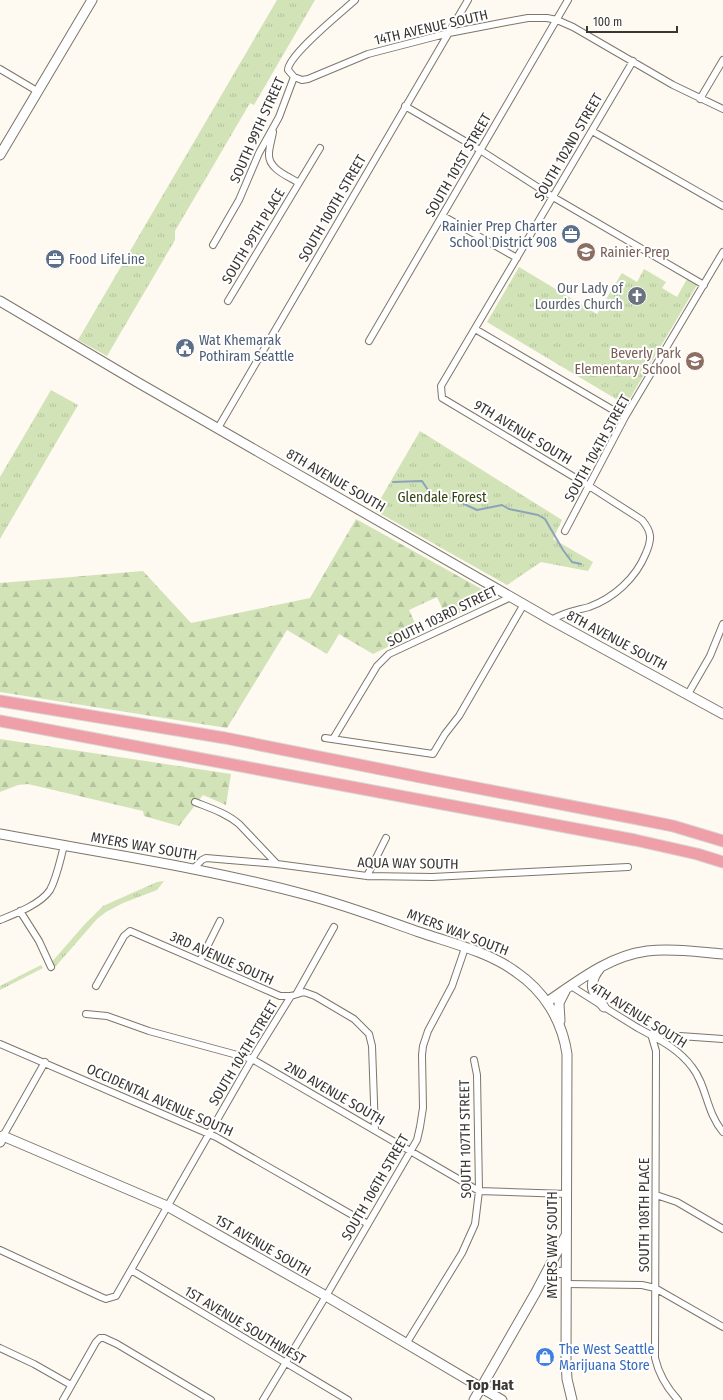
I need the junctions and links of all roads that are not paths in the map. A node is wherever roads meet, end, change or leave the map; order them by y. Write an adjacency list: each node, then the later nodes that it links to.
1 (92, 0): 11 (street)
2 (355, 0): 10 (street, SOUTH 99TH STREET)
3 (468, 0): 6 (street, SOUTH 100TH STREET)
4 (568, 0): 5 (street, SOUTH 101ST STREET)
5 (557, 20): 6 (street, 14TH AVENUE SOUTH); 8 (street, 14TH AVENUE SOUTH); 18 (street, SOUTH 101ST STREET)
6 (449, 33): 10 (street, 14TH AVENUE SOUTH); 13 (street, SOUTH 100TH STREET)
7 (723, 60): 12 (street)
8 (633, 61): 12 (street, 14TH AVENUE SOUTH); 16 (street, SOUTH 102ND STREET)
9 (0, 69): 11 (street)
10 (294, 77): 15 (street, SOUTH 99TH STREET)
11 (37, 91): 19 (street)
12 (700, 99): 14 (street, 14TH AVENUE SOUTH)
13 (405, 106): 18 (street); 34 (street, SOUTH 100TH STREET)
14 (723, 109)
15 (274, 127): 20 (street, SOUTH 99TH PLACE); 24 (street, SOUTH 99TH STREET)
16 (592, 131): 21 (street, SOUTH 102ND STREET); 22 (street)
17 (320, 148): 20 (street, SOUTH 99TH PLACE)
18 (480, 150): 21 (street); 23 (street, SOUTH 101ST STREET)
19 (0, 155)
20 (299, 183): 29 (street, SOUTH 99TH PLACE)
21 (553, 197): 26 (street, SOUTH 102ND STREET); 27 (street)
22 (723, 206)
23 (443, 216): 26 (street); 31 (street, SOUTH 101ST STREET)
24 (213, 245)
25 (723, 252): 27 (street, SOUTH 104TH STREET)
26 (517, 258): 30 (street, SOUTH 102ND STREET)
27 (704, 285): 33 (street, SOUTH 104TH STREET)
28 (0, 301): 34 (street, 8TH AVENUE SOUTH)
29 (228, 301)
30 (475, 329): 32 (street, SOUTH 102ND STREET); 33 (street)
31 (369, 342)
32 (441, 392): 35 (street, 9TH AVENUE SOUTH)
33 (625, 417): 35 (street, SOUTH 104TH STREET)
34 (218, 428): 37 (street, 8TH AVENUE SOUTH)
35 (589, 486): 36 (street, SOUTH 104TH STREET); 39 (street, 9TH AVENUE SOUTH)
36 (565, 531)
37 (511, 597): 38 (street, 8TH AVENUE SOUTH); 46 (street, SOUTH 103RD STREET)
38 (524, 604): 39 (street, 8TH AVENUE SOUTH); 46 (street)
39 (552, 620): 41 (street, 8TH AVENUE SOUTH)
40 (723, 624): 41 (street)
41 (688, 694): 43 (street, 8TH AVENUE SOUTH)
42 (0, 702): 50 (highway)
43 (723, 714)
44 (0, 721): 52 (highway)
45 (324, 738): 46 (street)
46 (333, 739)
47 (195, 802): 53 (street)
48 (0, 834): 51 (street, MYERS WAY SOUTH)
49 (386, 838): 56 (street)
50 (722, 841)
51 (64, 846): 55 (street, MYERS WAY SOUTH); 57 (street)
52 (723, 862)
53 (277, 864): 55 (street, AQUA WAY SOUTH); 56 (street, AQUA WAY SOUTH)
54 (628, 866): 56 (street, AQUA WAY SOUTH)
55 (193, 869): 61 (street, MYERS WAY SOUTH)
56 (367, 876)
57 (20, 912): 58 (street); 65 (street)
58 (0, 920)
59 (220, 921): 63 (street)
60 (334, 927): 69 (street, SOUTH 104TH STREET)
61 (465, 948): 66 (street, MYERS WAY SOUTH); 84 (street, SOUTH 106TH STREET)
62 (723, 954): 64 (street)
63 (200, 961): 67 (street, 3RD AVENUE SOUTH); 69 (street, 3RD AVENUE SOUTH)
64 (602, 966): 68 (street); 71 (street)
65 (51, 967)
66 (528, 982): 68 (street); 70 (street, MYERS WAY SOUTH)
67 (96, 986)
68 (569, 987): 70 (street); 71 (street, 4TH AVENUE SOUTH); 73 (street)
69 (294, 994): 77 (street, SOUTH 104TH STREET); 80 (street, 3RD AVENUE SOUTH)
70 (547, 1002): 73 (street, MYERS WAY SOUTH)
71 (604, 1007): 74 (street, 4TH AVENUE SOUTH)
72 (86, 1014): 77 (street, 2ND AVENUE SOUTH)
73 (561, 1027): 86 (street, MYERS WAY SOUTH)
74 (651, 1034): 75 (street); 81 (street, 4TH AVENUE SOUTH); 87 (street, SOUTH 108TH PLACE)
75 (723, 1040)
76 (0, 1044): 79 (street, OCCIDENTAL AVENUE SOUTH)
77 (252, 1059): 80 (street, 2ND AVENUE SOUTH); 82 (street, SOUTH 104TH STREET)
78 (474, 1060): 85 (street, SOUTH 107TH STREET)
79 (44, 1062): 82 (street, OCCIDENTAL AVENUE SOUTH); 83 (street)
80 (376, 1130): 84 (street, 2ND AVENUE SOUTH)
81 (723, 1132)
82 (209, 1133): 88 (street, SOUTH 104TH STREET); 89 (street, OCCIDENTAL AVENUE SOUTH)
83 (1, 1137): 88 (street, 1ST AVENUE SOUTH)
84 (411, 1151): 85 (street, 2ND AVENUE SOUTH); 89 (street, SOUTH 106TH STREET)
85 (479, 1191): 86 (street, 2ND AVENUE SOUTH); 100 (street, SOUTH 107TH STREET)
86 (567, 1194): 91 (street, MYERS WAY SOUTH)
87 (656, 1195): 90 (street); 96 (street, SOUTH 108TH PLACE)
88 (167, 1206): 93 (street, SOUTH 104TH STREET); 98 (street, 1ST AVENUE SOUTH)
89 (368, 1224): 98 (street, SOUTH 106TH STREET)
90 (723, 1229)
91 (566, 1235): 94 (street, MYERS WAY SOUTH); 97 (street)
92 (0, 1250): 93 (street, SOUTH 104TH STREET)
93 (131, 1270): 102 (street, 1ST AVENUE SOUTHWEST)
94 (566, 1272): 95 (street, MYERS WAY SOUTH); 97 (street)
95 (566, 1284): 96 (street); 112 (street, MYERS WAY SOUTH)
96 (655, 1288): 99 (street); 105 (street, SOUTH 108TH PLACE)
97 (536, 1292): 104 (street)
98 (326, 1296): 100 (street, 1ST AVENUE SOUTH); 102 (street, SOUTH 106TH STREET)
99 (723, 1327)
100 (406, 1344): 104 (street, 1ST AVENUE SOUTH)
101 (0, 1348): 103 (street)
102 (285, 1363): 108 (street, SOUTH 106TH STREET); 109 (street, 1ST AVENUE SOUTHWEST)
103 (71, 1385): 106 (street); 107 (street)
104 (481, 1388): 110 (street); 111 (street, 1ST AVENUE SOUTH)
105 (672, 1394): 113 (street); 114 (street)
106 (66, 1399)
107 (211, 1400)
108 (263, 1400)
109 (348, 1400)
110 (474, 1400)
111 (502, 1400)
112 (572, 1400)
113 (667, 1400)
114 (678, 1400)

